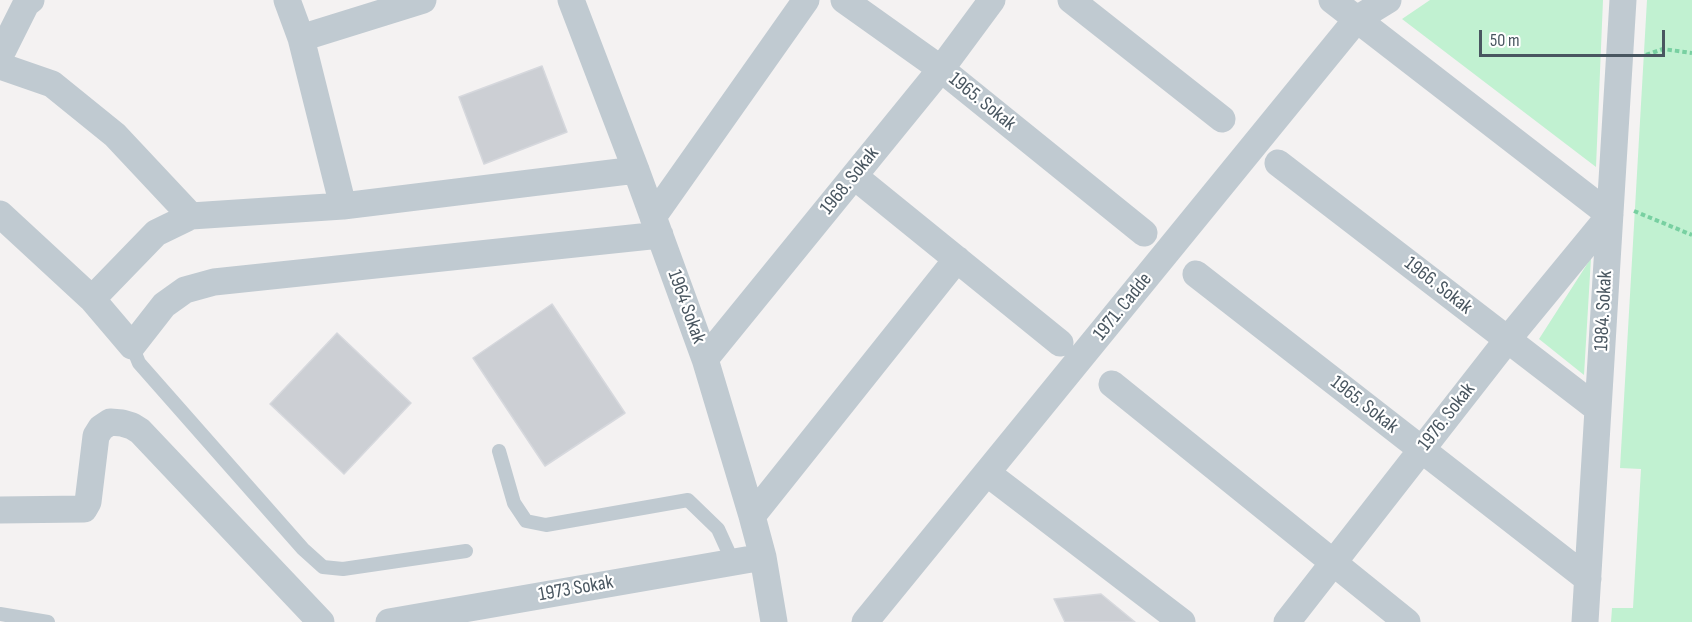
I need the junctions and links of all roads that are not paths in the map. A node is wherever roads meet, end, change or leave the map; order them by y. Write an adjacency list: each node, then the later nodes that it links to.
1 (31, 0): 14 (street)
2 (287, 0): 13 (street)
3 (423, 0): 13 (street)
4 (806, 0): 25 (street)
5 (844, 0): 16 (street, 1965. Sokak)
6 (992, 0): 16 (street, 1968. Sokak)
7 (1071, 0): 17 (street)
8 (1332, 0): 12 (street)
9 (1388, 0): 12 (street, 1971. Cadde)
10 (1623, 0): 22 (street, 1984. Sokak)
11 (579, 4): 19 (street, 1964 Sokak)
12 (1357, 19): 22 (street); 38 (street, 1971. Cadde)
13 (301, 38): 21 (street)
14 (0, 57)
15 (0, 66): 24 (street)
16 (941, 69): 20 (street, 1968. Sokak); 26 (street, 1965. Sokak)
17 (1222, 119)
18 (1278, 163): 30 (street, 1966. Sokak)
19 (636, 170): 21 (street); 25 (street, 1964 Sokak)
20 (854, 176): 27 (street); 33 (street, 1968. Sokak)
21 (343, 206): 24 (street)
22 (1610, 208): 30 (street, 1976. Sokak); 35 (street, 1984. Sokak)
23 (0, 214): 29 (street)
24 (191, 216): 29 (street)
25 (656, 226): 32 (street); 33 (street, 1964 Sokak)
26 (1144, 233)
27 (957, 259): 31 (street); 40 (street)
28 (1196, 274): 36 (street, 1965. Sokak)
29 (92, 299): 32 (street)
30 (1508, 339): 35 (street, 1966. Sokak); 36 (street, 1976. Sokak)
31 (1060, 343)
32 (132, 346): 41 (lane)
33 (705, 359): 40 (street, 1964 Sokak)
34 (1112, 384): 44 (street)
35 (1598, 409): 45 (street, 1984. Sokak)
36 (1422, 450): 44 (street, 1976. Sokak); 45 (street, 1965. Sokak)
37 (499, 452): 43 (lane)
38 (987, 473): 51 (street, 1971. Cadde); 52 (street)
39 (0, 510): 48 (street)
40 (752, 516): 42 (street, 1964 Sokak)
41 (466, 551)
42 (763, 557): 43 (street, 1973 Sokak); 50 (street, 1964 Sokak)
43 (733, 562): 49 (street, 1973 Sokak)
44 (1334, 562): 53 (street, 1976. Sokak); 54 (street)
45 (1588, 579): 55 (street, 1984. Sokak)
46 (0, 614): 47 (lane)
47 (48, 622)
48 (321, 622)
49 (389, 622)
50 (774, 622)
51 (865, 622)
52 (1182, 622)
53 (1287, 622)
54 (1407, 622)
55 (1585, 622)

